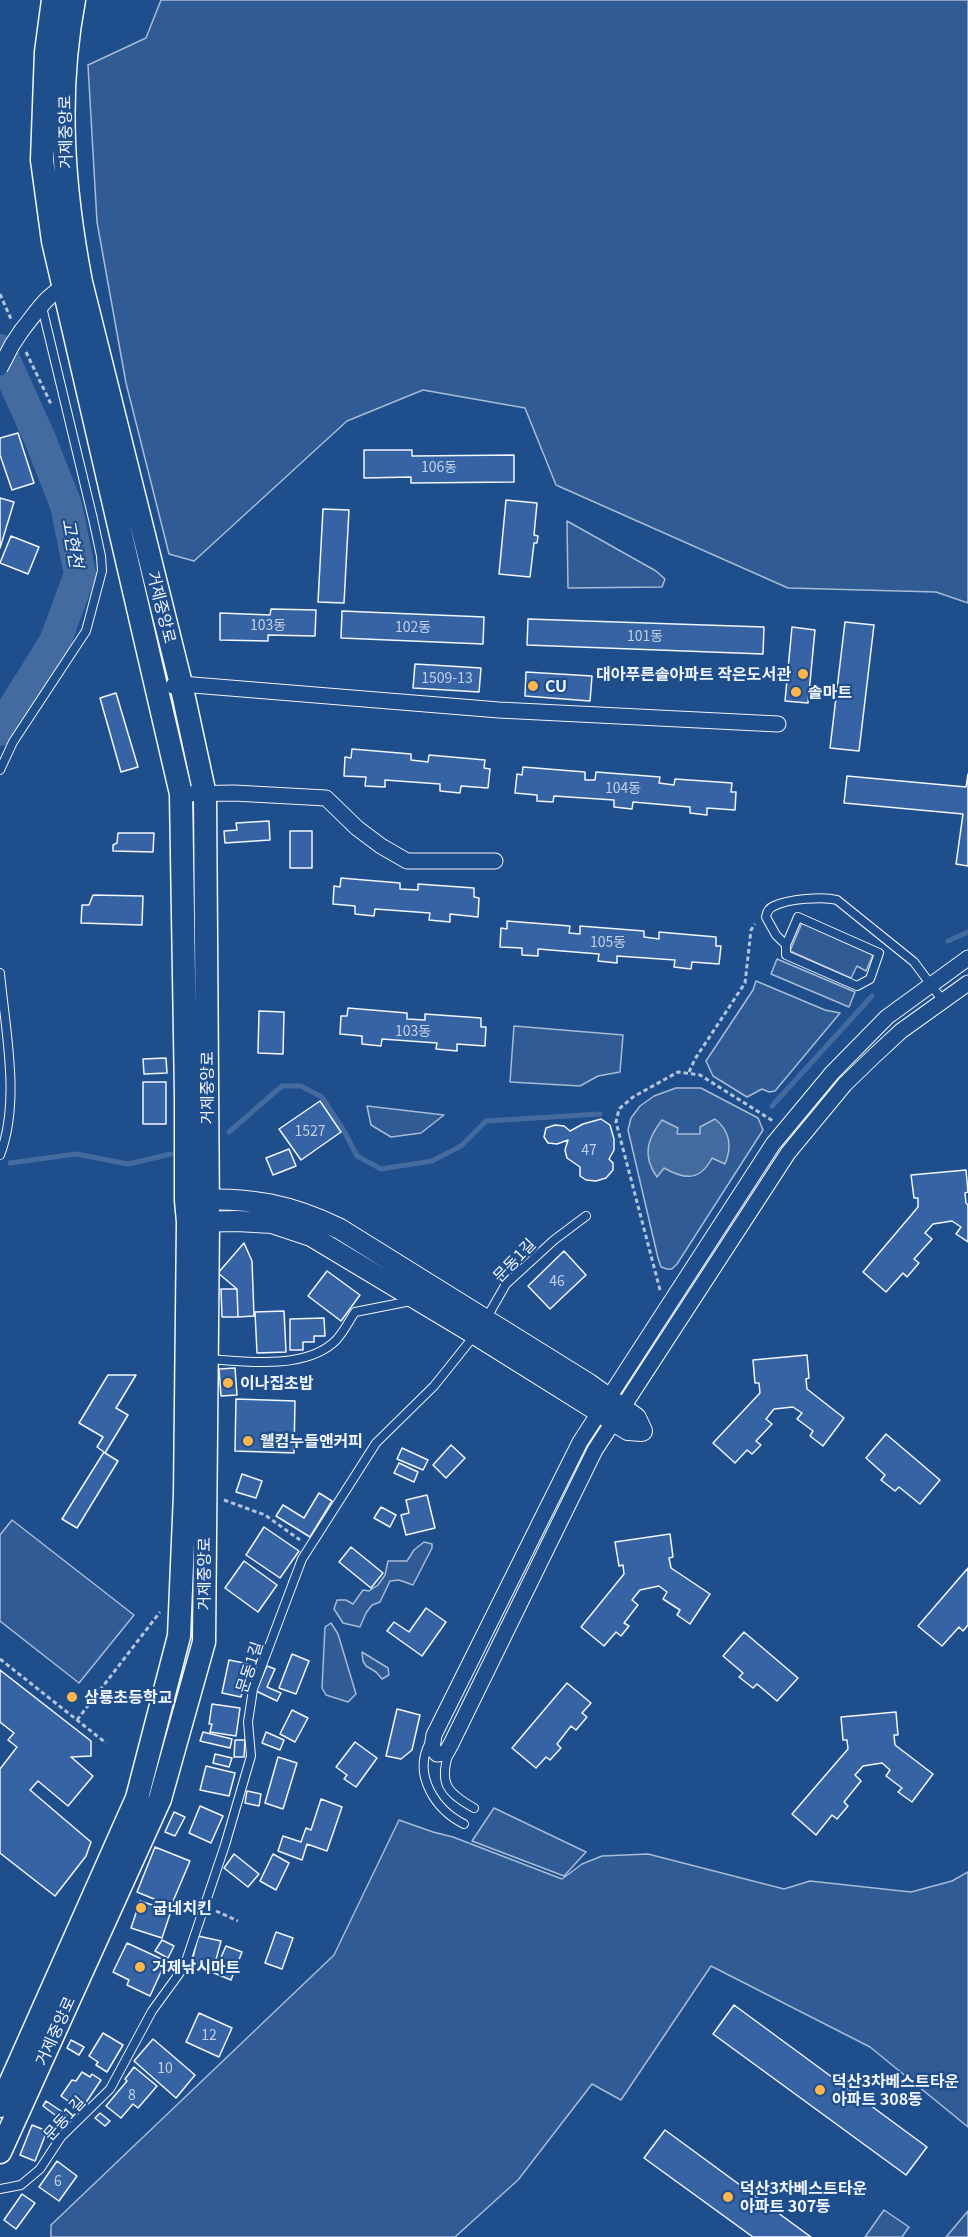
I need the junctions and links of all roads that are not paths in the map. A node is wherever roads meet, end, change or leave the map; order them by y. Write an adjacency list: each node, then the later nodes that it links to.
1 (53, 0): 3 (main road, 거제중앙로)
2 (74, 0): 3 (main road, 거제중앙로)
3 (72, 284): 4 (street); 6 (main road, 거제중앙로); 7 (main road, 거제중앙로)
4 (41, 305): 5 (street, bridge); 9 (lane)
5 (0, 368)
6 (181, 684): 7 (street); 8 (street); 11 (main road, 거제중앙로)
7 (157, 688): 10 (main road, 거제중앙로)
8 (778, 724)
9 (0, 770)
10 (181, 794): 11 (street); 21 (main road, 거제중앙로)
11 (205, 795): 12 (street); 20 (main road, 거제중앙로)
12 (495, 861)
13 (786, 945): 13 (lane); 17 (lane)
14 (968, 958): 17 (street)
15 (0, 973): 19 (lane)
16 (968, 983): 18 (street)
17 (931, 985): 18 (lane); 28 (street)
18 (942, 1001): 28 (street)
19 (0, 1155)
20 (207, 1161): 21 (main road, 거제중앙로); 22 (street)
21 (197, 1211): 22 (street); 24 (main road, 거제중앙로); 33 (main road, 거제중앙로)
22 (238, 1211): 24 (street); 25 (street); 26 (street)
23 (586, 1216): 26 (lane, 문동1길)
24 (207, 1284): 27 (main road, 거제중앙로)
25 (418, 1299): 26 (street); 27 (lane)
26 (481, 1326): 28 (street); 35 (lane, 문동1길)
27 (205, 1358): 34 (main road, 거제중앙로)
28 (611, 1410): 29 (street); 30 (street)
29 (434, 1735): 30 (street); 32 (lane)
30 (451, 1744): 31 (lane)
31 (474, 1808)
32 (464, 1824)
33 (2, 2099)
34 (2, 2144)
35 (0, 2189)

